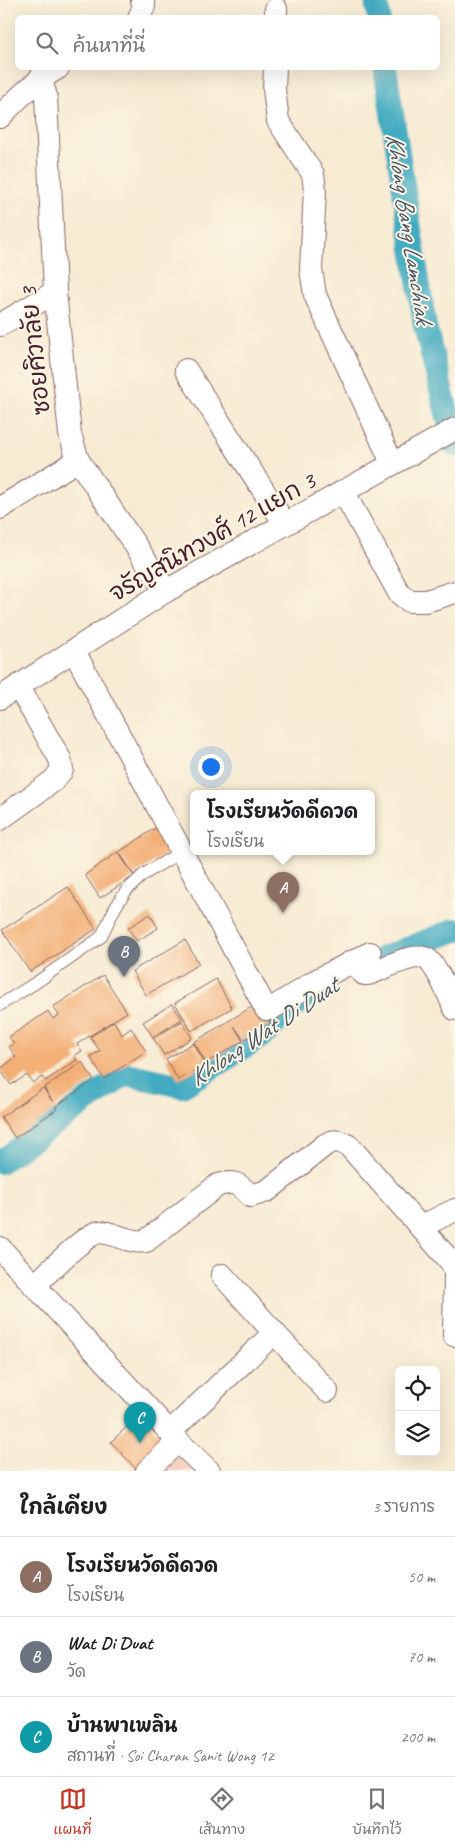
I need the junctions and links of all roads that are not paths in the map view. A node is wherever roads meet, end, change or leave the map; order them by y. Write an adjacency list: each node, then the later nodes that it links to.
1 (142, 0): 2 (street)
2 (140, 15)
3 (275, 70): 11 (street)
4 (49, 73): 5 (street); 6 (street, ซอยศิวาลัย 3)
5 (0, 118)
6 (55, 292): 7 (street); 10 (street, ซอยศิวาลัย 3)
7 (0, 325)
8 (186, 370): 14 (street)
9 (450, 432): 11 (street, จรัญสนิทวงศ์ 12 แยก 3)
10 (78, 460): 13 (street); 15 (street, ซอยศิวาลัย 3)
11 (392, 463): 12 (street, จรัญสนิทวงศ์ 12 แยก 3)
12 (343, 491): 14 (street, จรัญสนิทวงศ์ 12 แยก 3); 16 (street)
13 (0, 508)
14 (284, 524): 15 (street, จรัญสนิทวงศ์ 12 แยก 3)
15 (166, 591): 17 (street, จรัญสนิทวงศ์ 12 แยก 3)
16 (455, 592)
17 (74, 651): 18 (street, จรัญสนิทวงศ์ 12 แยก 3); 20 (street)
18 (9, 692): 19 (street)
19 (0, 819)
20 (182, 851): 21 (lane); 22 (street)
21 (0, 1005)
22 (455, 1008)
23 (455, 1210): 24 (street)
24 (420, 1227): 27 (street); 29 (street)
25 (0, 1248): 27 (street)
26 (222, 1275): 28 (street)
27 (34, 1286): 31 (street)
28 (274, 1333): 30 (street); 31 (street)
29 (454, 1335)
30 (327, 1391)
31 (174, 1436): 32 (street); 33 (street)
32 (147, 1471)
33 (209, 1471)

